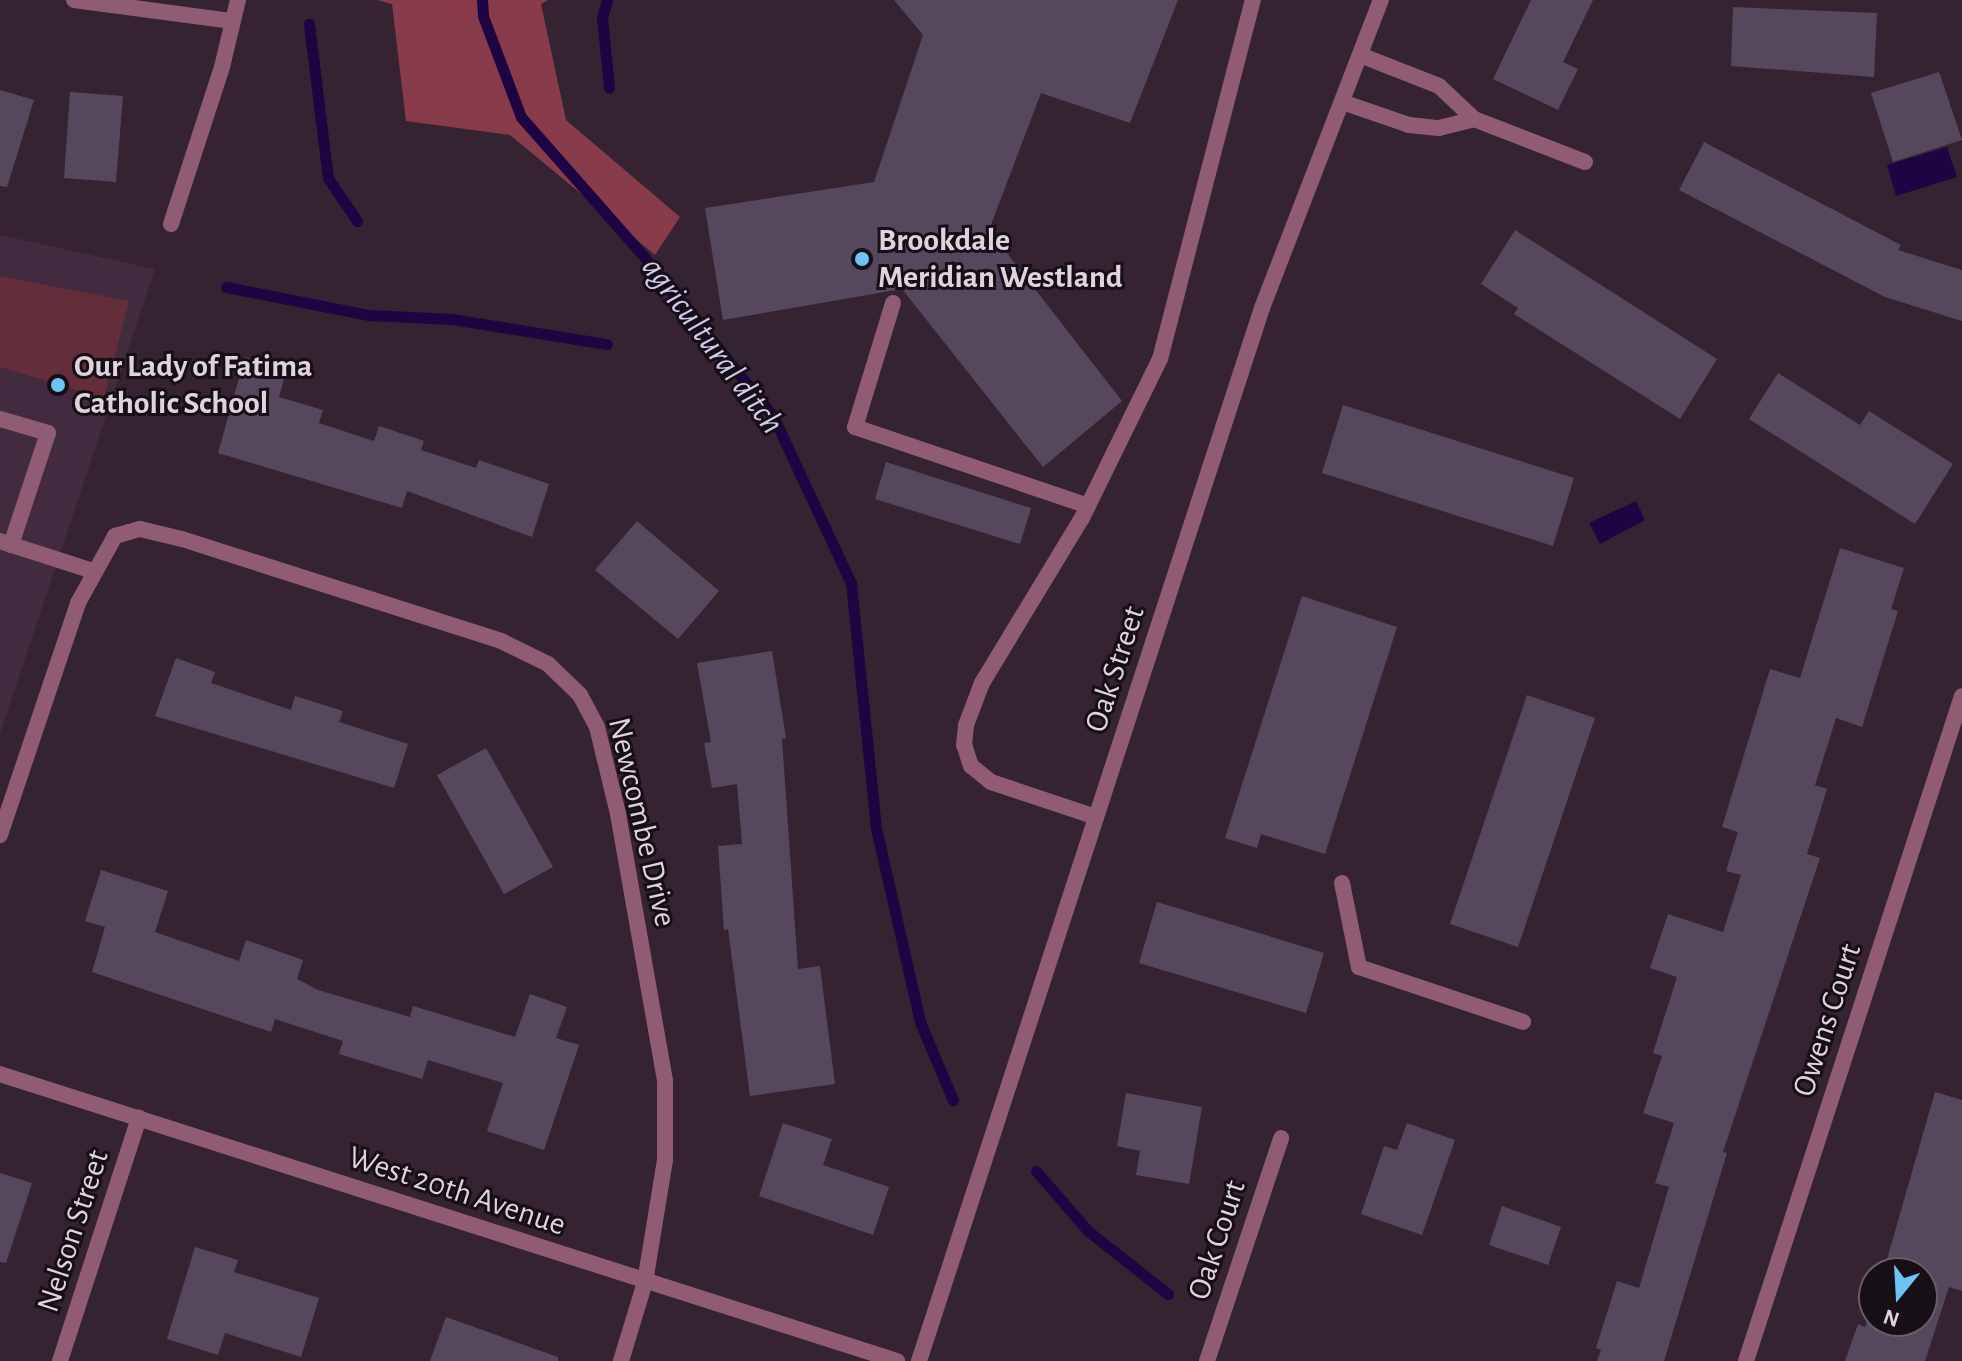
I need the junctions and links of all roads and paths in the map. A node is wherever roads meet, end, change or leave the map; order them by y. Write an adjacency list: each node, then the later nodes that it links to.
1 (74, 0): 5 (street)
2 (238, 0): 5 (street)
3 (1253, 0): 13 (street)
4 (1381, 0): 6 (street, Oak Street)
5 (231, 21): 10 (street)
6 (1360, 55): 7 (street, Oak Street); 8 (street)
7 (1342, 102): 8 (street); 17 (street, Oak Street)
8 (1474, 119): 9 (street)
9 (1585, 162)
10 (171, 224)
11 (893, 303): 13 (street)
12 (0, 419): 14 (street)
13 (1088, 506): 17 (street)
14 (6, 543): 15 (street)
15 (93, 571): 18 (street); 24 (street, Newcombe Drive)
16 (1962, 696): 30 (street, Owens Court)
17 (1096, 817): 28 (street, Oak Street)
18 (0, 835)
19 (1342, 883): 20 (street)
20 (1523, 1022)
21 (0, 1074): 22 (street, West 20th Avenue)
22 (139, 1118): 24 (street, West 20th Avenue); 25 (street, Nelson Street)
23 (1281, 1138): 29 (street, Oak Court)
24 (645, 1282): 26 (street, Newcombe Drive); 27 (street, West 20th Avenue)
25 (60, 1361)
26 (621, 1361)
27 (897, 1361)
28 (919, 1361)
29 (1207, 1361)
30 (1746, 1361)

